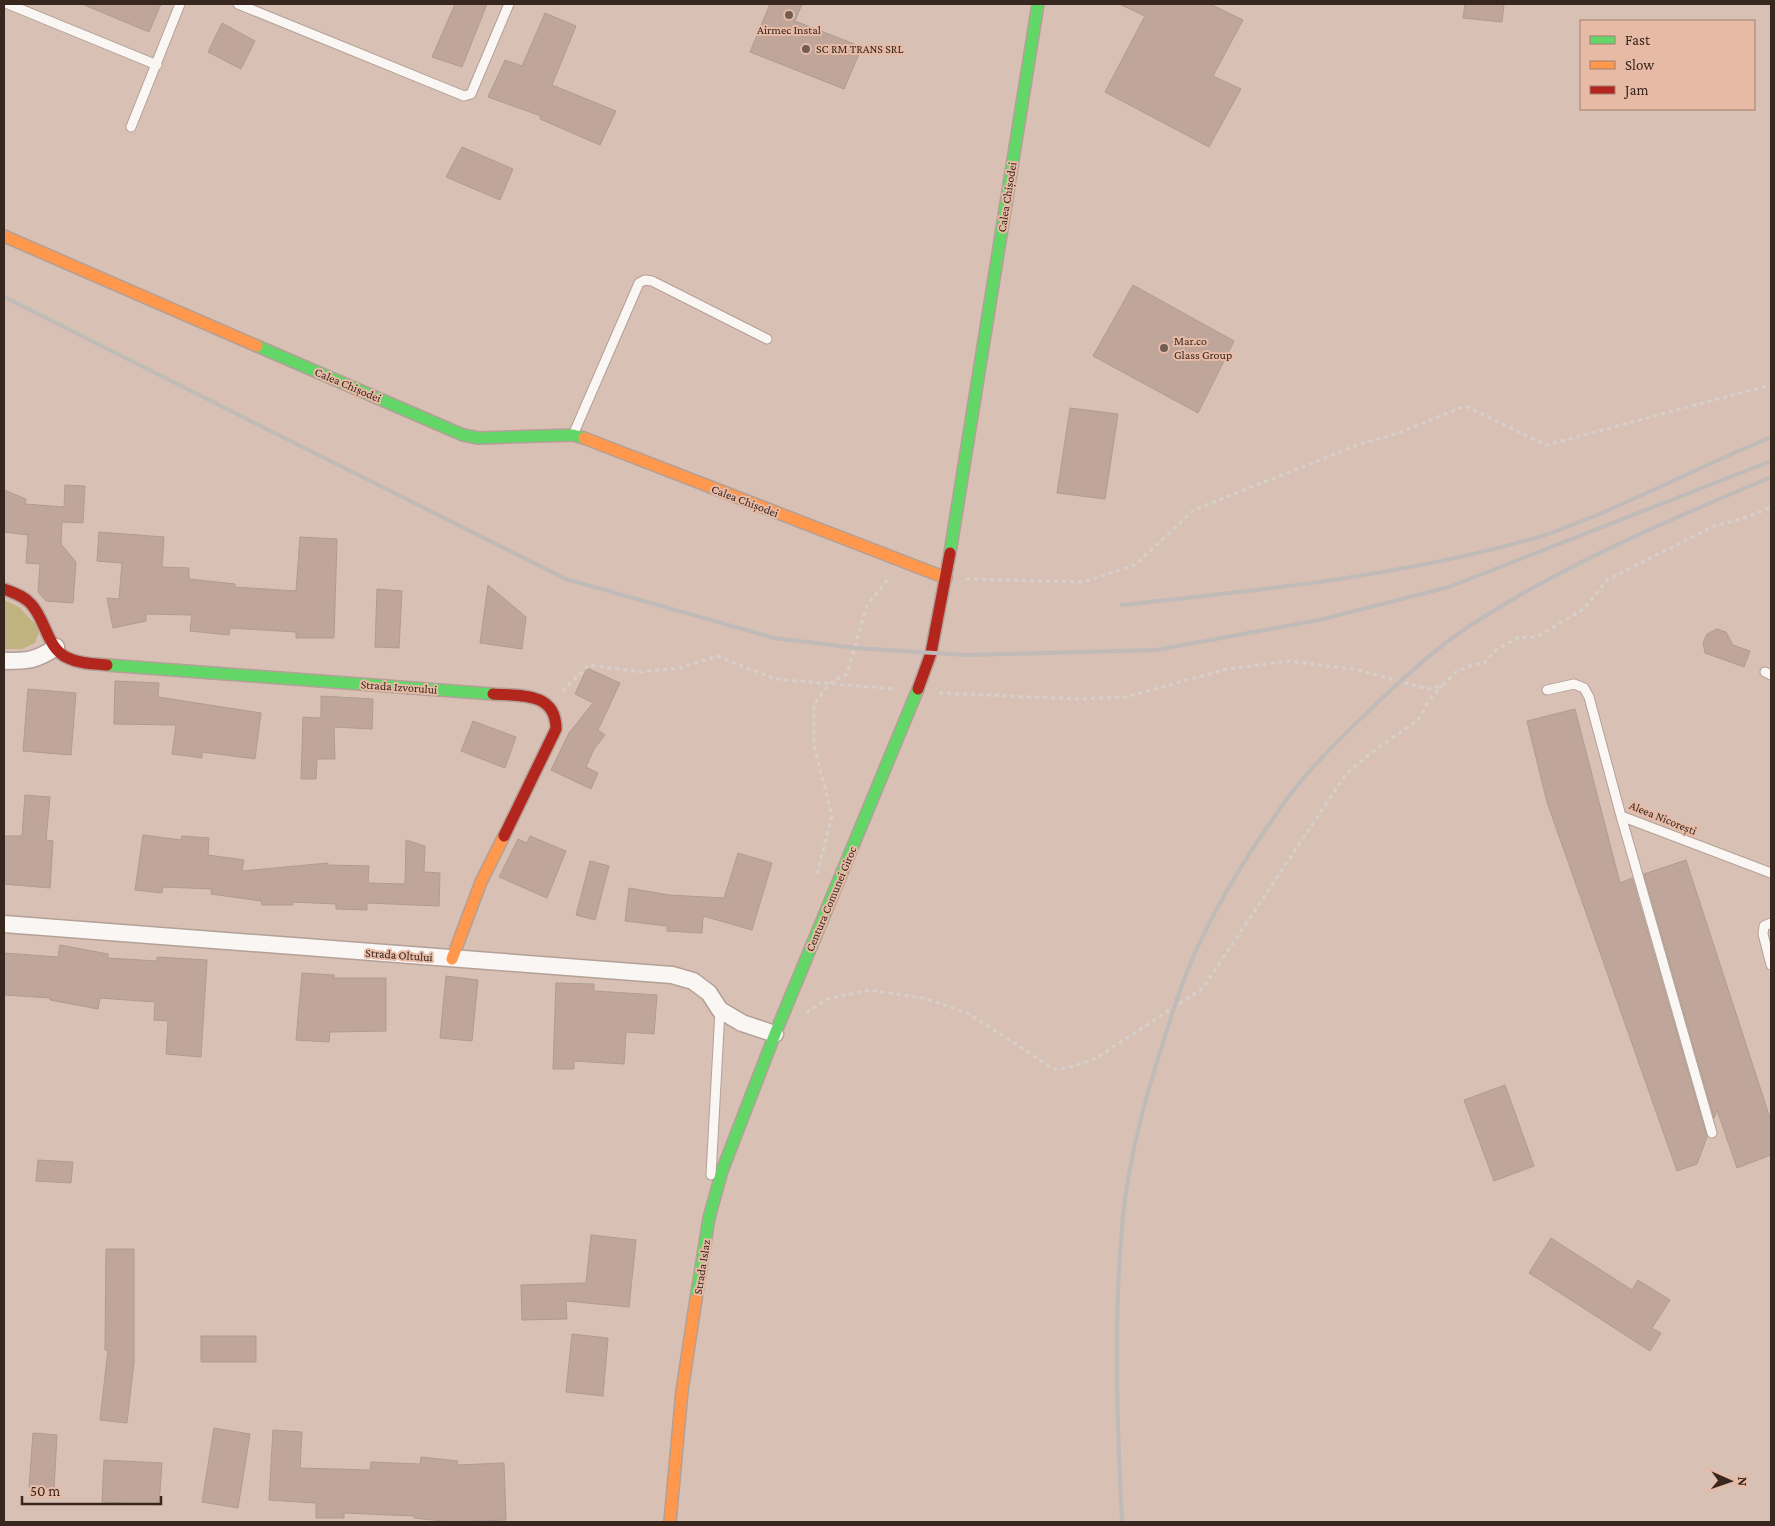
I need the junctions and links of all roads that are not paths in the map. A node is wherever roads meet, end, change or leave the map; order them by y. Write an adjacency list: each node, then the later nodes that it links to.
1 (8, 4): 6 (lane)
2 (180, 4): 6 (lane)
3 (238, 4): 4 (lane)
4 (509, 4)
5 (1038, 4): 11 (street, Calea Chișodei)
6 (157, 65): 7 (lane)
7 (132, 126)
8 (4, 236): 10 (street, Calea Chișodei)
9 (767, 339): 10 (lane)
10 (573, 435): 11 (street, Calea Chișodei)
11 (946, 578): 23 (street, Centura Comunei Giroc)
12 (4, 589): 13 (street, Strada Izvorului)
13 (56, 647): 14 (street); 20 (street, Strada Izvorului)
14 (4, 660)
15 (1547, 690): 16 (lane, Aleea Nicorești)
16 (1621, 816): 17 (lane, Aleea Nicorești); 24 (lane)
17 (1771, 874)
18 (1771, 923): 21 (lane)
19 (4, 924): 20 (street, Strada Oltului)
20 (452, 959): 22 (street, Strada Oltului)
21 (1771, 965)
22 (720, 1010): 23 (street, Strada Oltului); 25 (lane, Strada Islaz)
23 (775, 1034): 25 (street, Centura Comunei Giroc)
24 (1712, 1133)
25 (709, 1218): 26 (street, Strada Islaz)
26 (670, 1522)

